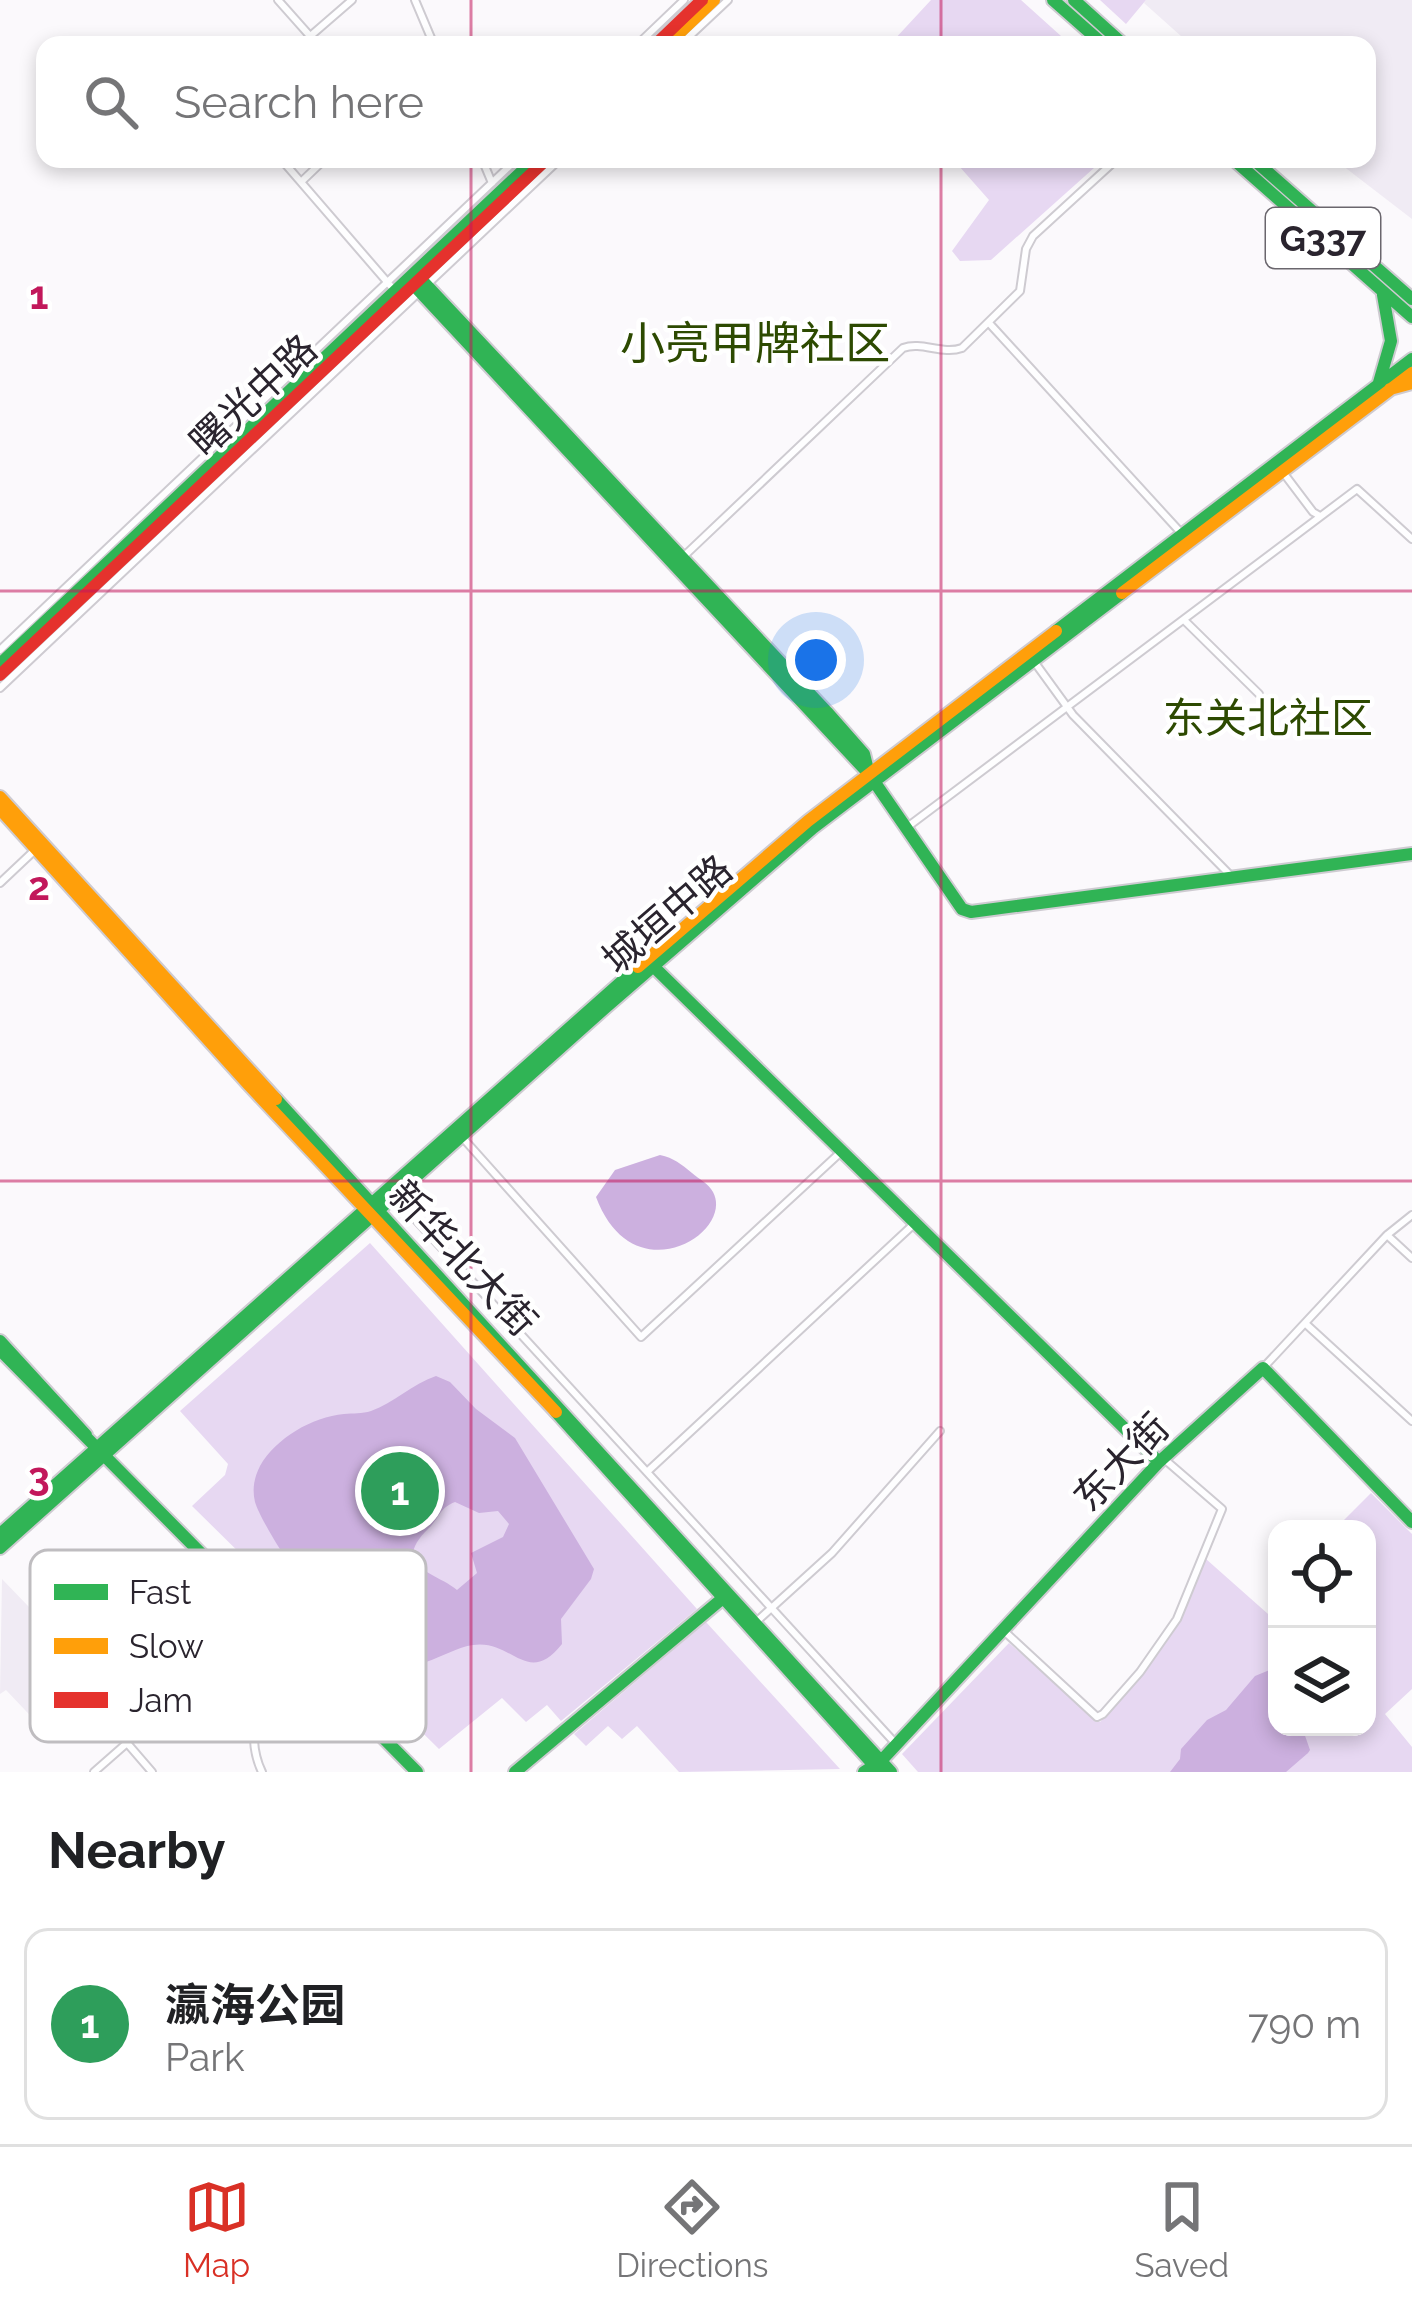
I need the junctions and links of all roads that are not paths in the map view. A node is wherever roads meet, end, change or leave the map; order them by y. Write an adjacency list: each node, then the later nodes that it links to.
1 (278, 0): 10 (street)
2 (352, 0): 11 (street)
3 (415, 0): 12 (street)
4 (684, 0): 13 (street)
5 (702, 0): 14 (main road)
6 (714, 0): 15 (main road)
7 (728, 0): 16 (street)
8 (1053, 0): 17 (main road)
9 (1074, 0): 18 (main road)
10 (309, 36)
11 (311, 36)
12 (430, 36)
13 (646, 36)
14 (664, 36)
15 (676, 36)
16 (690, 36)
17 (1094, 36)
18 (1114, 36)
19 (289, 168): 29 (street)
20 (316, 168): 29 (street)
21 (486, 168): 30 (street)
22 (510, 168): 30 (street)
23 (523, 168): 30 (main road, 曙光中路)
24 (537, 168): 31 (main road, 曙光中路)
25 (550, 168): 31 (street)
26 (1107, 168): 38 (street)
27 (1243, 168): 34 (main road, G337)
28 (1263, 168): 32 (main road, G337)
29 (301, 182): 33 (street)
30 (494, 189): 31 (main road, 曙光中路); 33 (street)
31 (417, 282): 33 (main road, 曙光中路); 47 (main road); 52 (main road, 曙光中路); 53 (street); 56 (main road)
32 (1395, 284): 35 (main road); 36 (main road, G337)
33 (392, 286): 49 (street); 51 (main road, 曙光中路)
34 (1380, 288): 37 (main road, G337); 42 (main road)
35 (1412, 290)
36 (1412, 299)
37 (1412, 317)
38 (988, 323): 45 (street); 47 (street)
39 (1412, 359): 42 (main road, 城垣中路)
40 (1412, 373): 42 (main road, 城垣中路)
41 (1412, 383): 42 (main road)
42 (1384, 388): 43 (main road, 城垣中路); 45 (main road, 城垣中路)
43 (1282, 471): 44 (street); 50 (main road, 城垣中路)
44 (1320, 516): 46 (street); 48 (street)
45 (1183, 536): 56 (main road, 城垣中路)
46 (1412, 539)
47 (682, 558): 56 (main road)
48 (1184, 620): 54 (street); 55 (street)
49 (0, 650)
50 (1033, 660): 55 (street); 56 (main road, 城垣中路)
51 (0, 664)
52 (0, 675)
53 (0, 688)
54 (1259, 694)
55 (1067, 708): 59 (street); 62 (street)
56 (872, 777): 59 (main road); 64 (main road, 城垣中路); 68 (main road, 城垣中路)
57 (0, 797): 68 (main road, 新华北大街)
58 (0, 809): 60 (main road, 新华北大街)
59 (906, 828): 62 (main road)
60 (36, 849): 63 (street); 68 (main road, 新华北大街)
61 (1412, 854): 62 (main road)
62 (1231, 876)
63 (0, 883)
64 (653, 966): 65 (main road, 城垣中路); 66 (main road)
65 (462, 1137): 66 (street); 67 (main road, 城垣中路)
66 (842, 1151): 70 (main road)
67 (395, 1197): 68 (main road, 城垣中路); 81 (street)
68 (372, 1210): 79 (main road, 城垣中路); 86 (main road, 新华北大街); 88 (main road, 新华北大街)
69 (1412, 1215): 71 (street, 东大街)
70 (914, 1224): 80 (main road); 81 (street)
71 (1387, 1235): 72 (street); 73 (street, 东大街)
72 (1412, 1258)
73 (1306, 1324): 76 (street, 东大街); 77 (street)
74 (0, 1341): 79 (main road)
75 (0, 1350): 79 (main road)
76 (1263, 1368): 80 (main road, 东大街); 82 (main road)
77 (1412, 1421)
78 (940, 1431): 87 (street)
79 (99, 1453): 83 (main road, 城垣中路); 84 (main road, 城垣中路); 85 (main road)
80 (1161, 1460): 89 (main road, 东大街); 89 (street)
81 (647, 1472): 87 (street)
82 (1412, 1522)
83 (0, 1534)
84 (0, 1547)
85 (197, 1550)
86 (723, 1598): 94 (main road, 新华北大街); 99 (main road)
87 (772, 1608): 88 (street); 93 (street)
88 (756, 1622): 94 (main road, 新华北大街)
89 (1004, 1631): 93 (main road, 东大街)
90 (253, 1742): 97 (street)
91 (387, 1742): 98 (main road)
92 (127, 1743): 95 (street); 96 (street)
93 (896, 1744): 94 (main road, 东大街)
94 (878, 1768)
95 (94, 1772)
96 (152, 1772)
97 (262, 1772)
98 (417, 1772)
99 (515, 1772)

